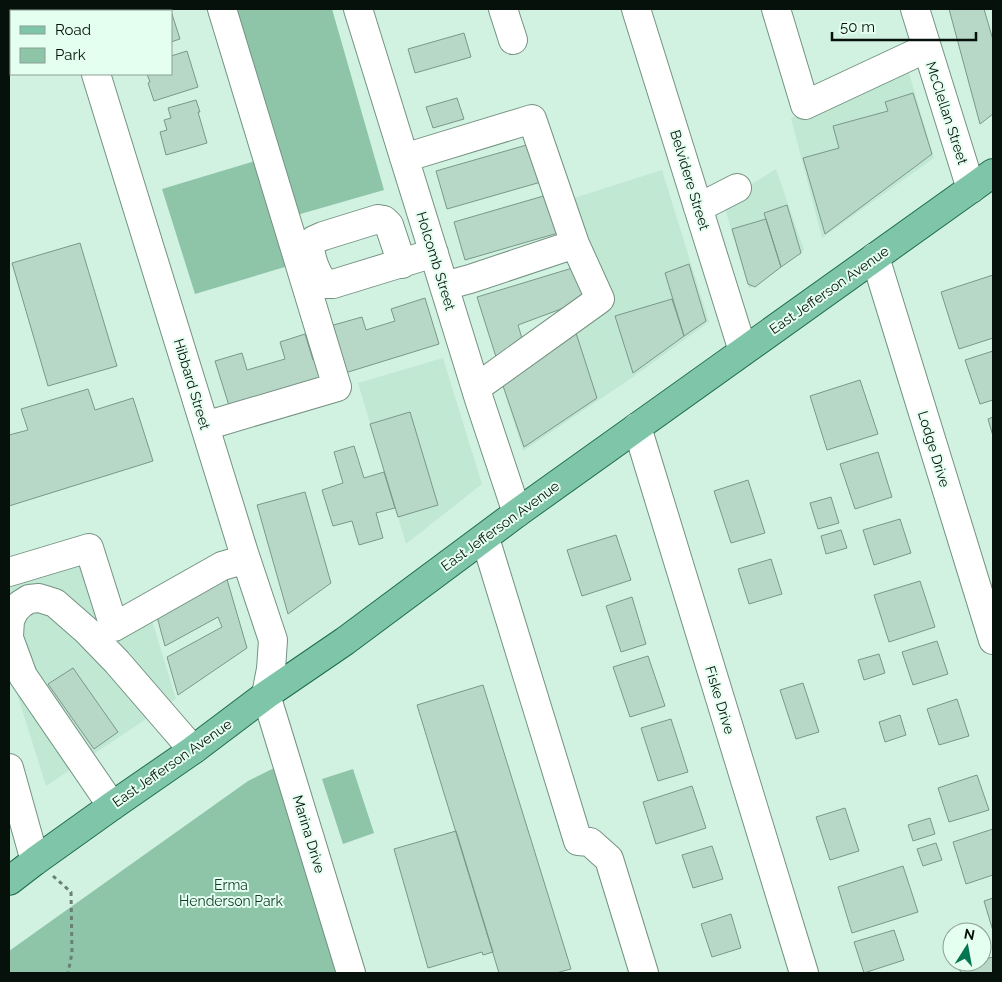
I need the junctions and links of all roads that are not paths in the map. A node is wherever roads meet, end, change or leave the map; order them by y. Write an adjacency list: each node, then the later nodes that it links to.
1 (222, 9): 22 (street)
2 (358, 9): 10 (street, Holcomb Street)
3 (503, 9): 7 (street)
4 (636, 9): 14 (street, Belvidere Street)
5 (776, 9): 8 (street)
6 (915, 9): 8 (street, McClellan Street)
7 (513, 40)
8 (927, 48): 13 (street, McClellan Street)
9 (96, 75): 22 (street, Hibbard Street)
10 (404, 158): 15 (street); 16 (street, Holcomb Street)
11 (993, 173): 13 (main road, East Jefferson Avenue)
12 (737, 188): 14 (street)
13 (971, 189): 17 (main road, East Jefferson Avenue)
14 (698, 208): 20 (street, Belvidere Street)
15 (575, 244): 19 (street); 21 (street)
16 (434, 254): 18 (street); 19 (street, Holcomb Street)
17 (875, 257): 20 (main road, East Jefferson Avenue); 29 (street, Lodge Drive)
18 (402, 264)
19 (444, 286): 21 (street, Holcomb Street)
20 (744, 351): 23 (main road, East Jefferson Avenue)
21 (476, 388): 24 (street, Holcomb Street)
22 (205, 426): 26 (street, Hibbard Street)
23 (637, 427): 24 (main road, East Jefferson Avenue); 38 (street, Fiske Drive)
24 (516, 513): 25 (main road, East Jefferson Avenue)
25 (485, 538): 30 (main road, East Jefferson Avenue); 37 (street)
26 (246, 559): 27 (street); 30 (street, Hibbard Street)
27 (9, 572)
28 (9, 637): 31 (street); 33 (street)
29 (993, 640)
30 (266, 695): 31 (main road, East Jefferson Avenue); 36 (street, Marina Drive)
31 (192, 750): 33 (main road, East Jefferson Avenue)
32 (9, 768): 34 (street)
33 (112, 806): 34 (main road, East Jefferson Avenue)
34 (35, 861): 35 (main road, East Jefferson Avenue)
35 (9, 881)
36 (351, 973)
37 (644, 973)
38 (804, 973)

